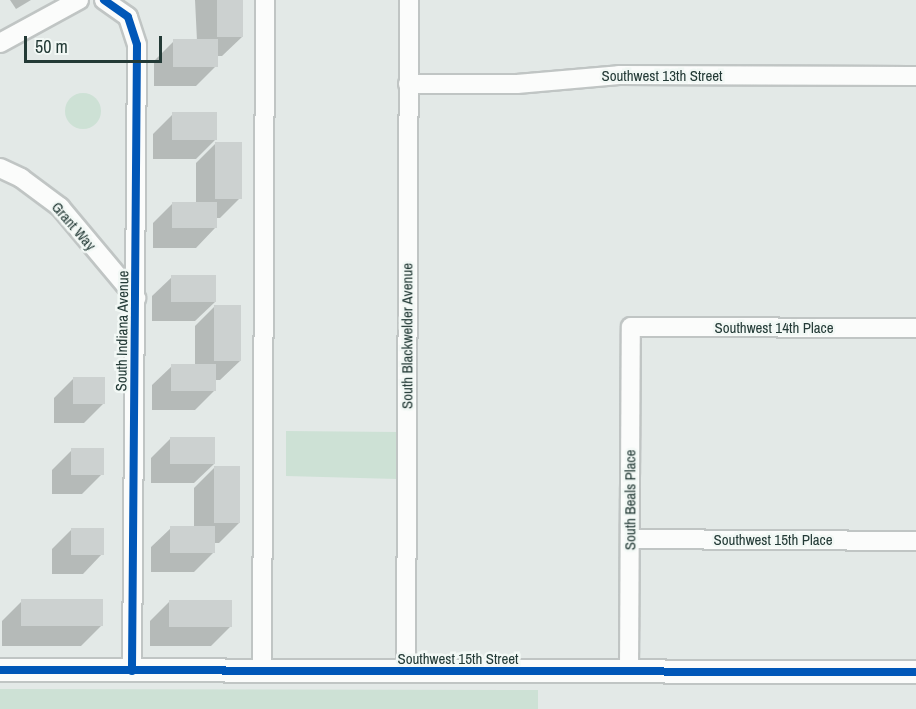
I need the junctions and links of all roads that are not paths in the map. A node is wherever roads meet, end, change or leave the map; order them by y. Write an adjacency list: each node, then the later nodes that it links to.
1 (79, 0): 5 (street)
2 (265, 0): 16 (street)
3 (409, 0): 7 (street, South Blackwelder Avenue)
4 (107, 1): 9 (street, South Indiana Avenue)
5 (0, 43)
6 (916, 76): 7 (street, Southwest 13th Street)
7 (408, 84): 17 (street, South Blackwelder Avenue)
8 (0, 168): 9 (street, Grant Way)
9 (136, 298): 15 (street, South Indiana Avenue)
10 (631, 327): 11 (street, Southwest 14th Place); 12 (street, South Beals Place)
11 (916, 328)
12 (631, 539): 13 (street, Southwest 15th Place); 18 (street, South Beals Place)
13 (916, 541)
14 (0, 670): 15 (street, Southwest 15th Street)
15 (132, 671): 16 (street, Southwest 15th Street)
16 (262, 672): 17 (street, Southwest 15th Street)
17 (406, 672): 18 (street, Southwest 15th Street)
18 (629, 672): 19 (street, Southwest 15th Street)
19 (916, 672)

